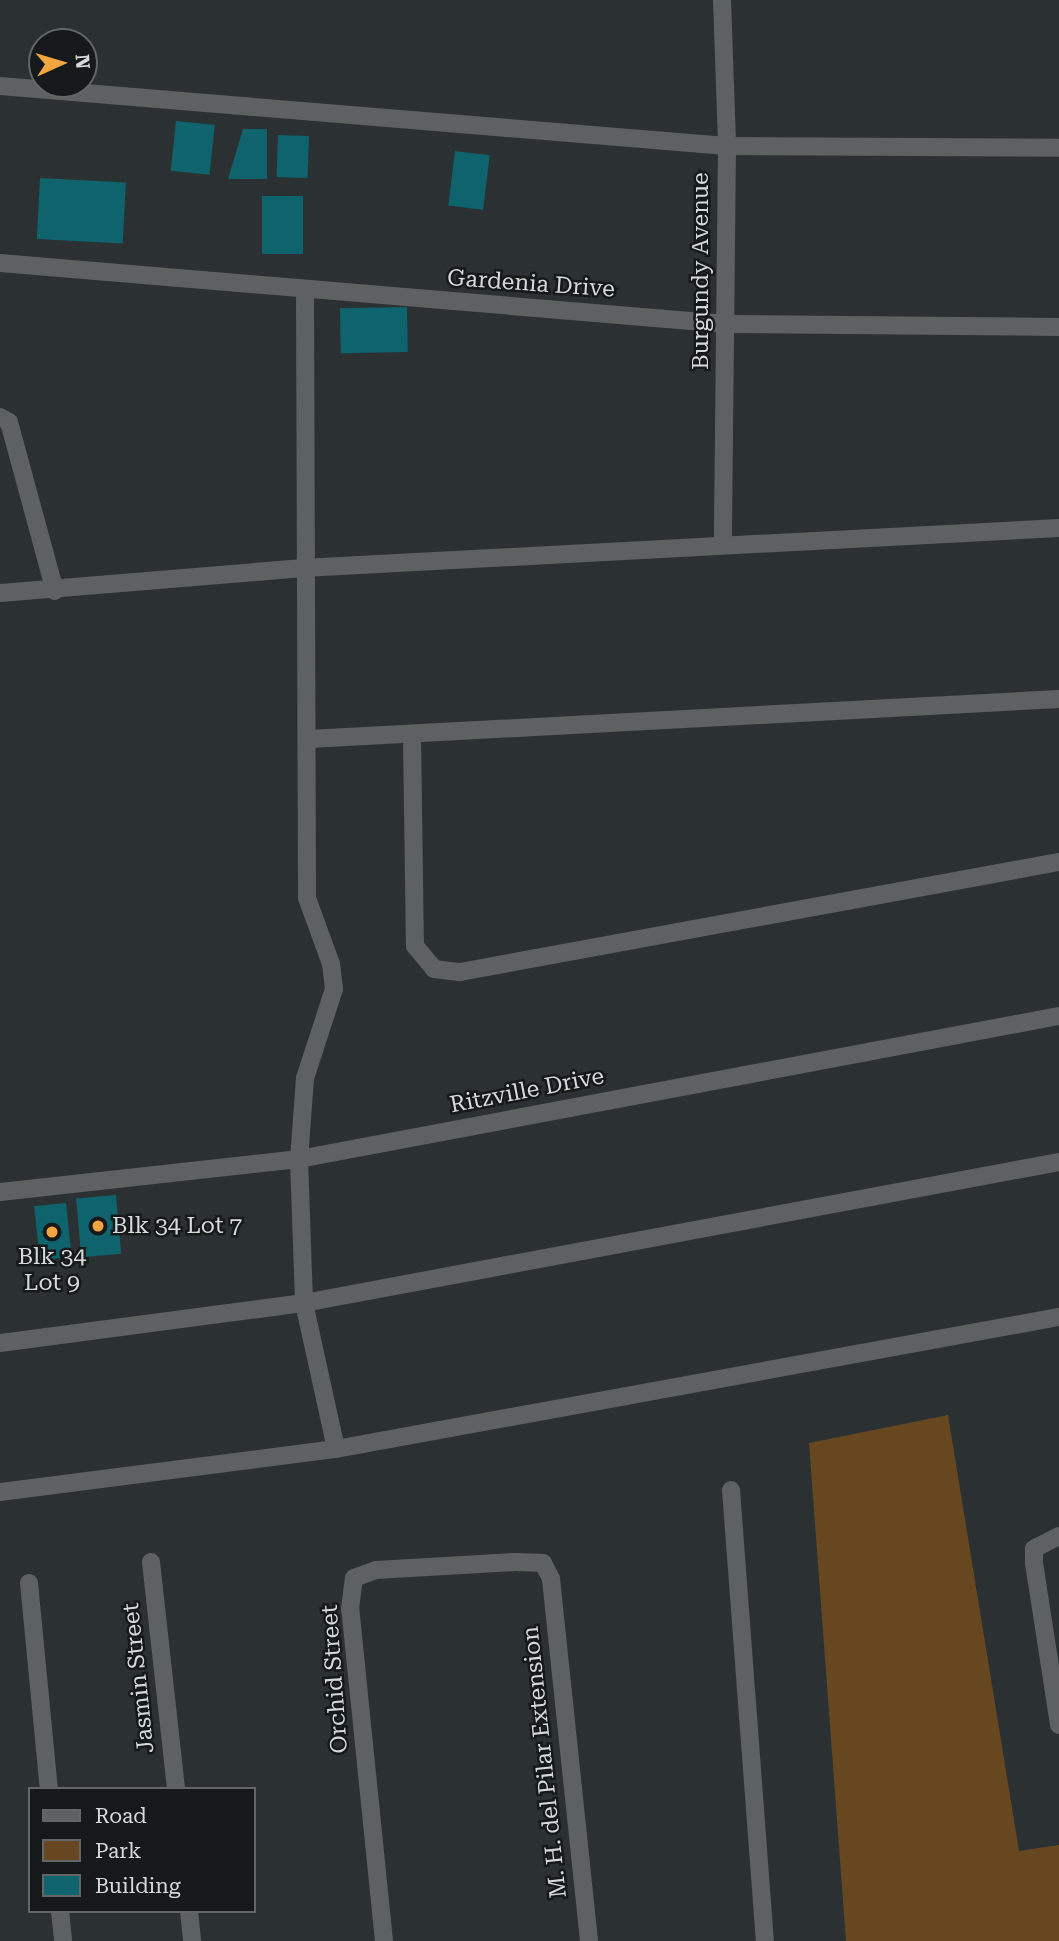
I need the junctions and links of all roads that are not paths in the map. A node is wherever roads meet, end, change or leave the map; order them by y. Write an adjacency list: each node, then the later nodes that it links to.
1 (722, 0): 3 (street, Burgundy Avenue)
2 (0, 86): 3 (street)
3 (727, 146): 4 (street); 7 (street, Burgundy Avenue)
4 (1059, 148)
5 (0, 263): 6 (street, Gardenia Drive)
6 (304, 291): 7 (street, Gardenia Drive); 12 (street)
7 (726, 324): 8 (street, Gardenia Drive); 11 (street, Burgundy Avenue)
8 (1059, 327)
9 (0, 417): 13 (street)
10 (1059, 528): 11 (street)
11 (723, 543): 12 (street)
12 (303, 568): 13 (street); 17 (street)
13 (55, 591): 14 (street)
14 (0, 593)
15 (1059, 699): 16 (street)
16 (412, 736): 17 (street); 18 (street)
17 (309, 739): 20 (street)
18 (1059, 862)
19 (1059, 1016): 20 (street, Ritzville Drive)
20 (299, 1159): 22 (street, Ritzville Drive); 23 (street)
21 (1059, 1162): 23 (street)
22 (0, 1192)
23 (304, 1303): 25 (street); 26 (street)
24 (1059, 1317): 26 (street)
25 (0, 1343)
26 (336, 1449): 28 (street)
27 (731, 1490): 42 (street)
28 (0, 1493)
29 (1059, 1536): 33 (street)
30 (150, 1562): 35 (street, Jasmin Street)
31 (551, 1579): 40 (street, Orchid Street); 41 (street, M. H. del Pilar Extension)
32 (29, 1583): 34 (street)
33 (1059, 1725)
34 (49, 1787)
35 (176, 1787)
36 (60, 1913): 38 (street)
37 (189, 1913): 39 (street)
38 (63, 1941)
39 (192, 1941)
40 (384, 1941)
41 (589, 1941)
42 (765, 1941)

